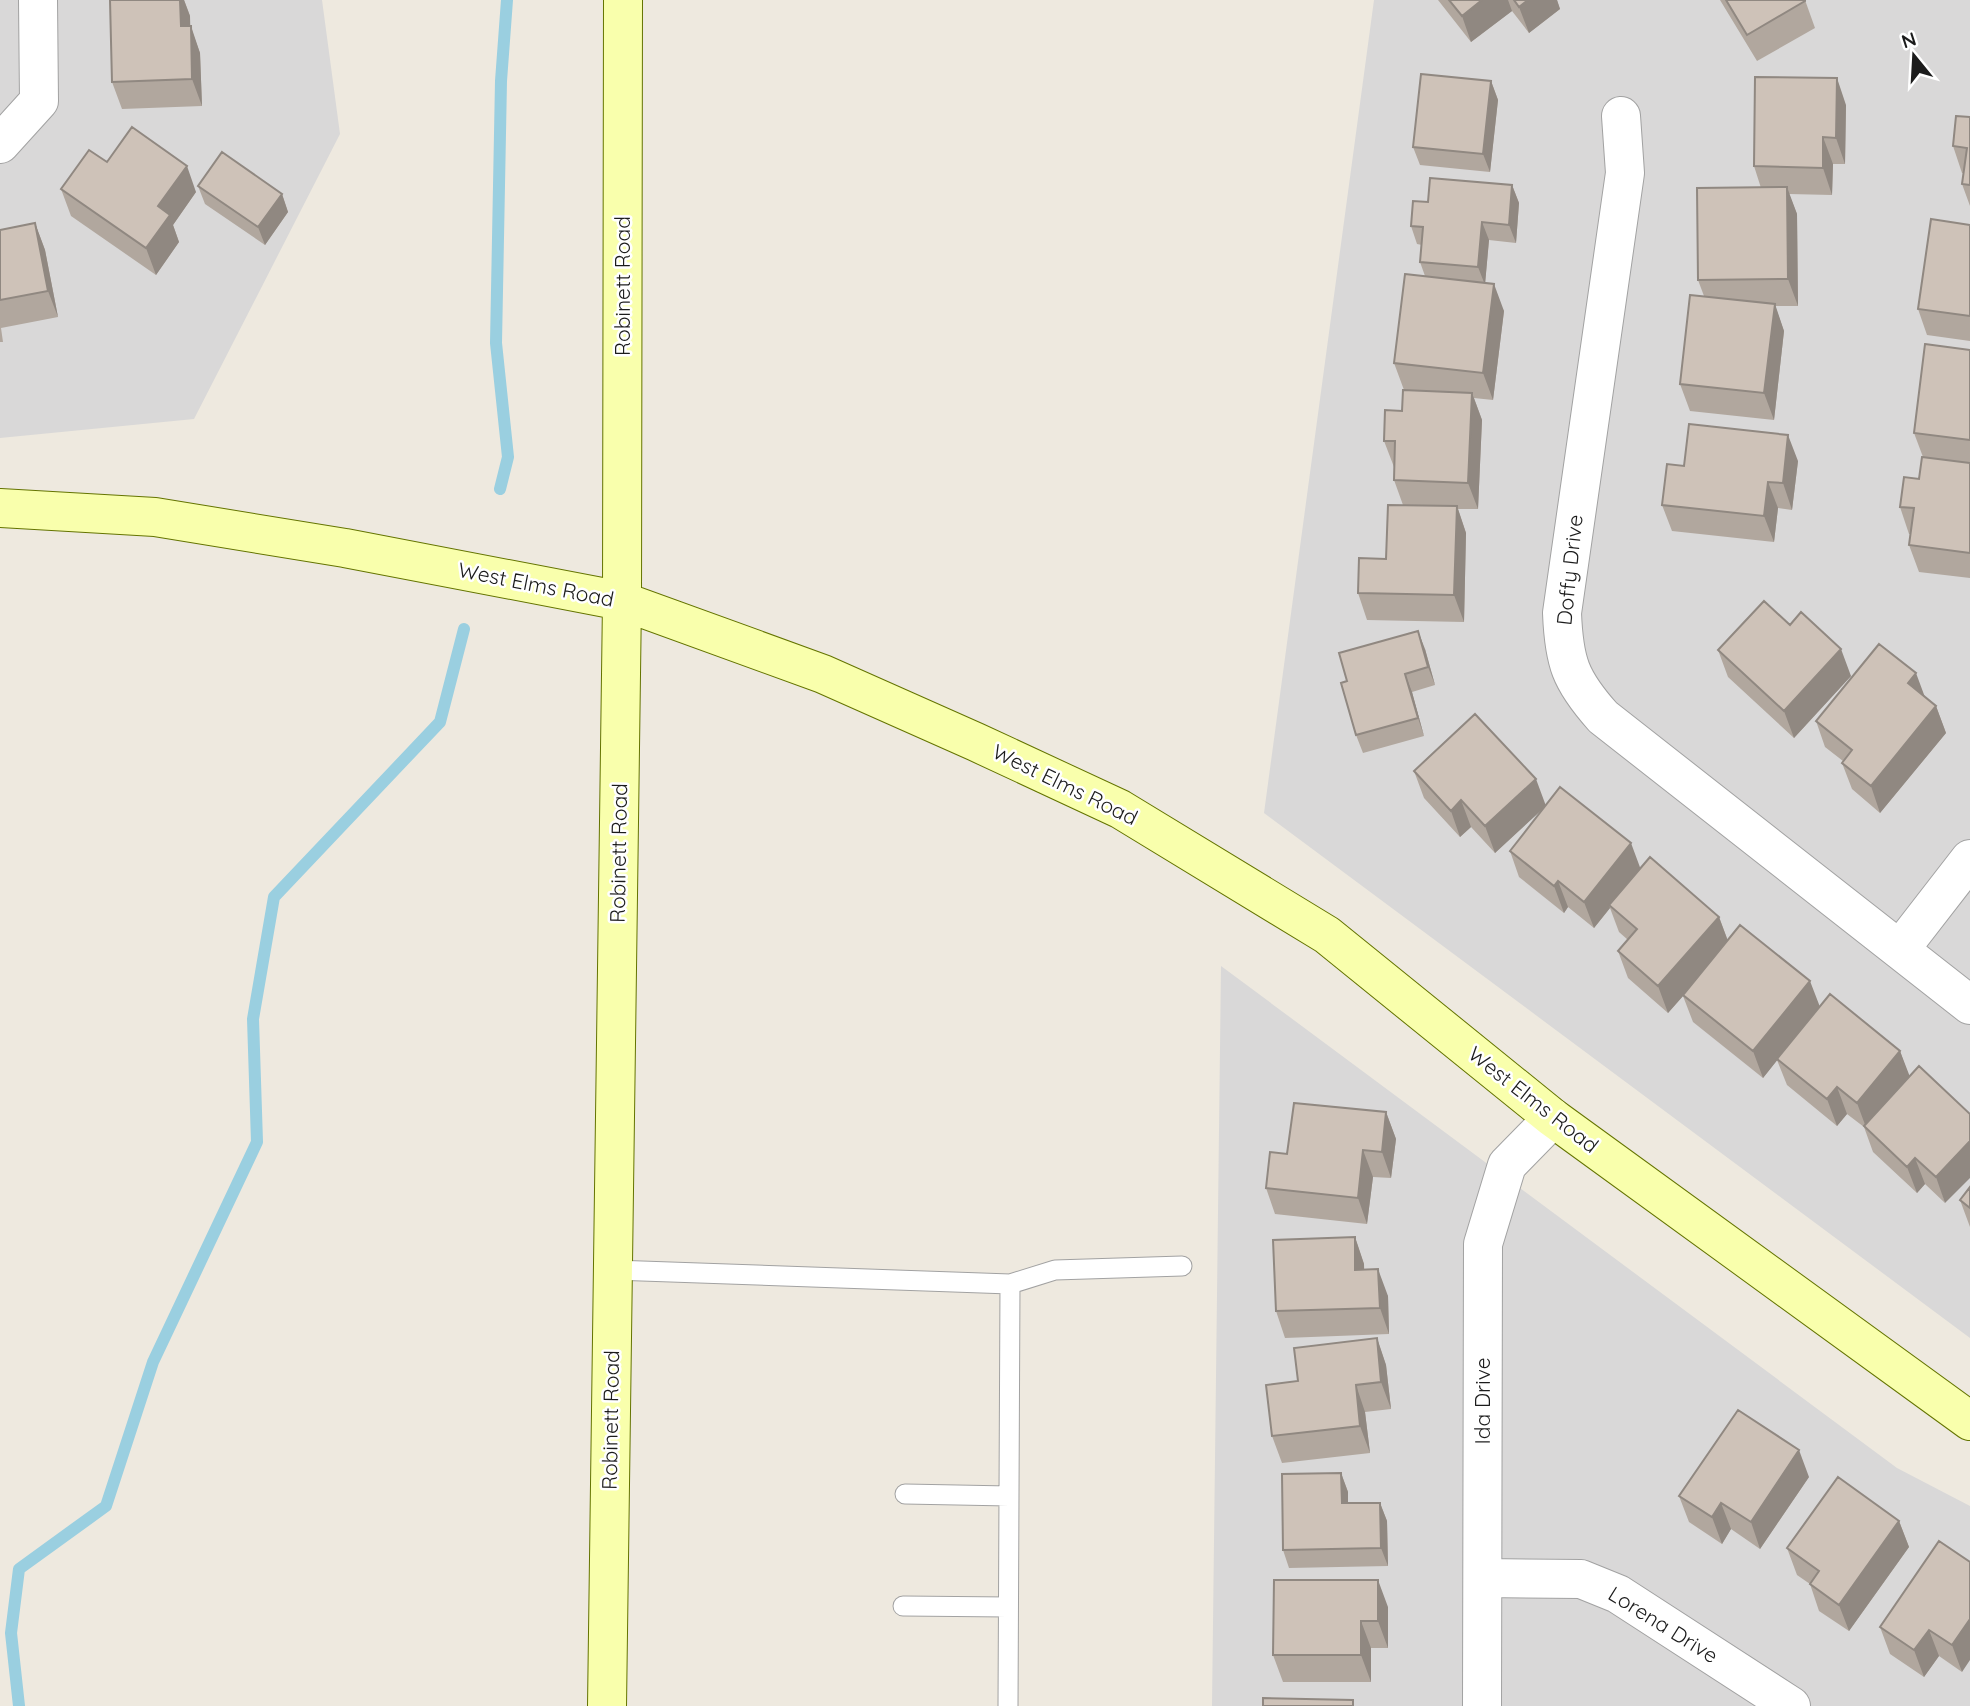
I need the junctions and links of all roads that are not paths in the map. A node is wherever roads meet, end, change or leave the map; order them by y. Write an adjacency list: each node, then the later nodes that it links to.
1 (38, 0): 4 (street)
2 (623, 0): 6 (main road, Robinett Road)
3 (1621, 116): 8 (street, Doffy Drive)
4 (0, 144)
5 (0, 508): 6 (main road, West Elms Road)
6 (622, 601): 10 (main road, West Elms Road); 12 (main road, Robinett Road)
7 (1970, 859): 8 (street)
8 (1901, 948): 9 (street, Doffy Drive)
9 (1970, 1005)
10 (1553, 1118): 14 (main road, West Elms Road); 17 (street, Ida Drive)
11 (1182, 1266): 13 (lane)
12 (614, 1269): 13 (lane); 20 (main road, Robinett Road)
13 (1010, 1284): 16 (lane)
14 (1970, 1421)
15 (905, 1494): 16 (lane)
16 (1009, 1496): 19 (lane)
17 (1483, 1578): 22 (street, Ida Drive); 23 (street, Lorena Drive)
18 (902, 1606): 19 (lane)
19 (1008, 1607): 21 (lane)
20 (607, 1706)
21 (1008, 1706)
22 (1482, 1706)
23 (1791, 1706)

